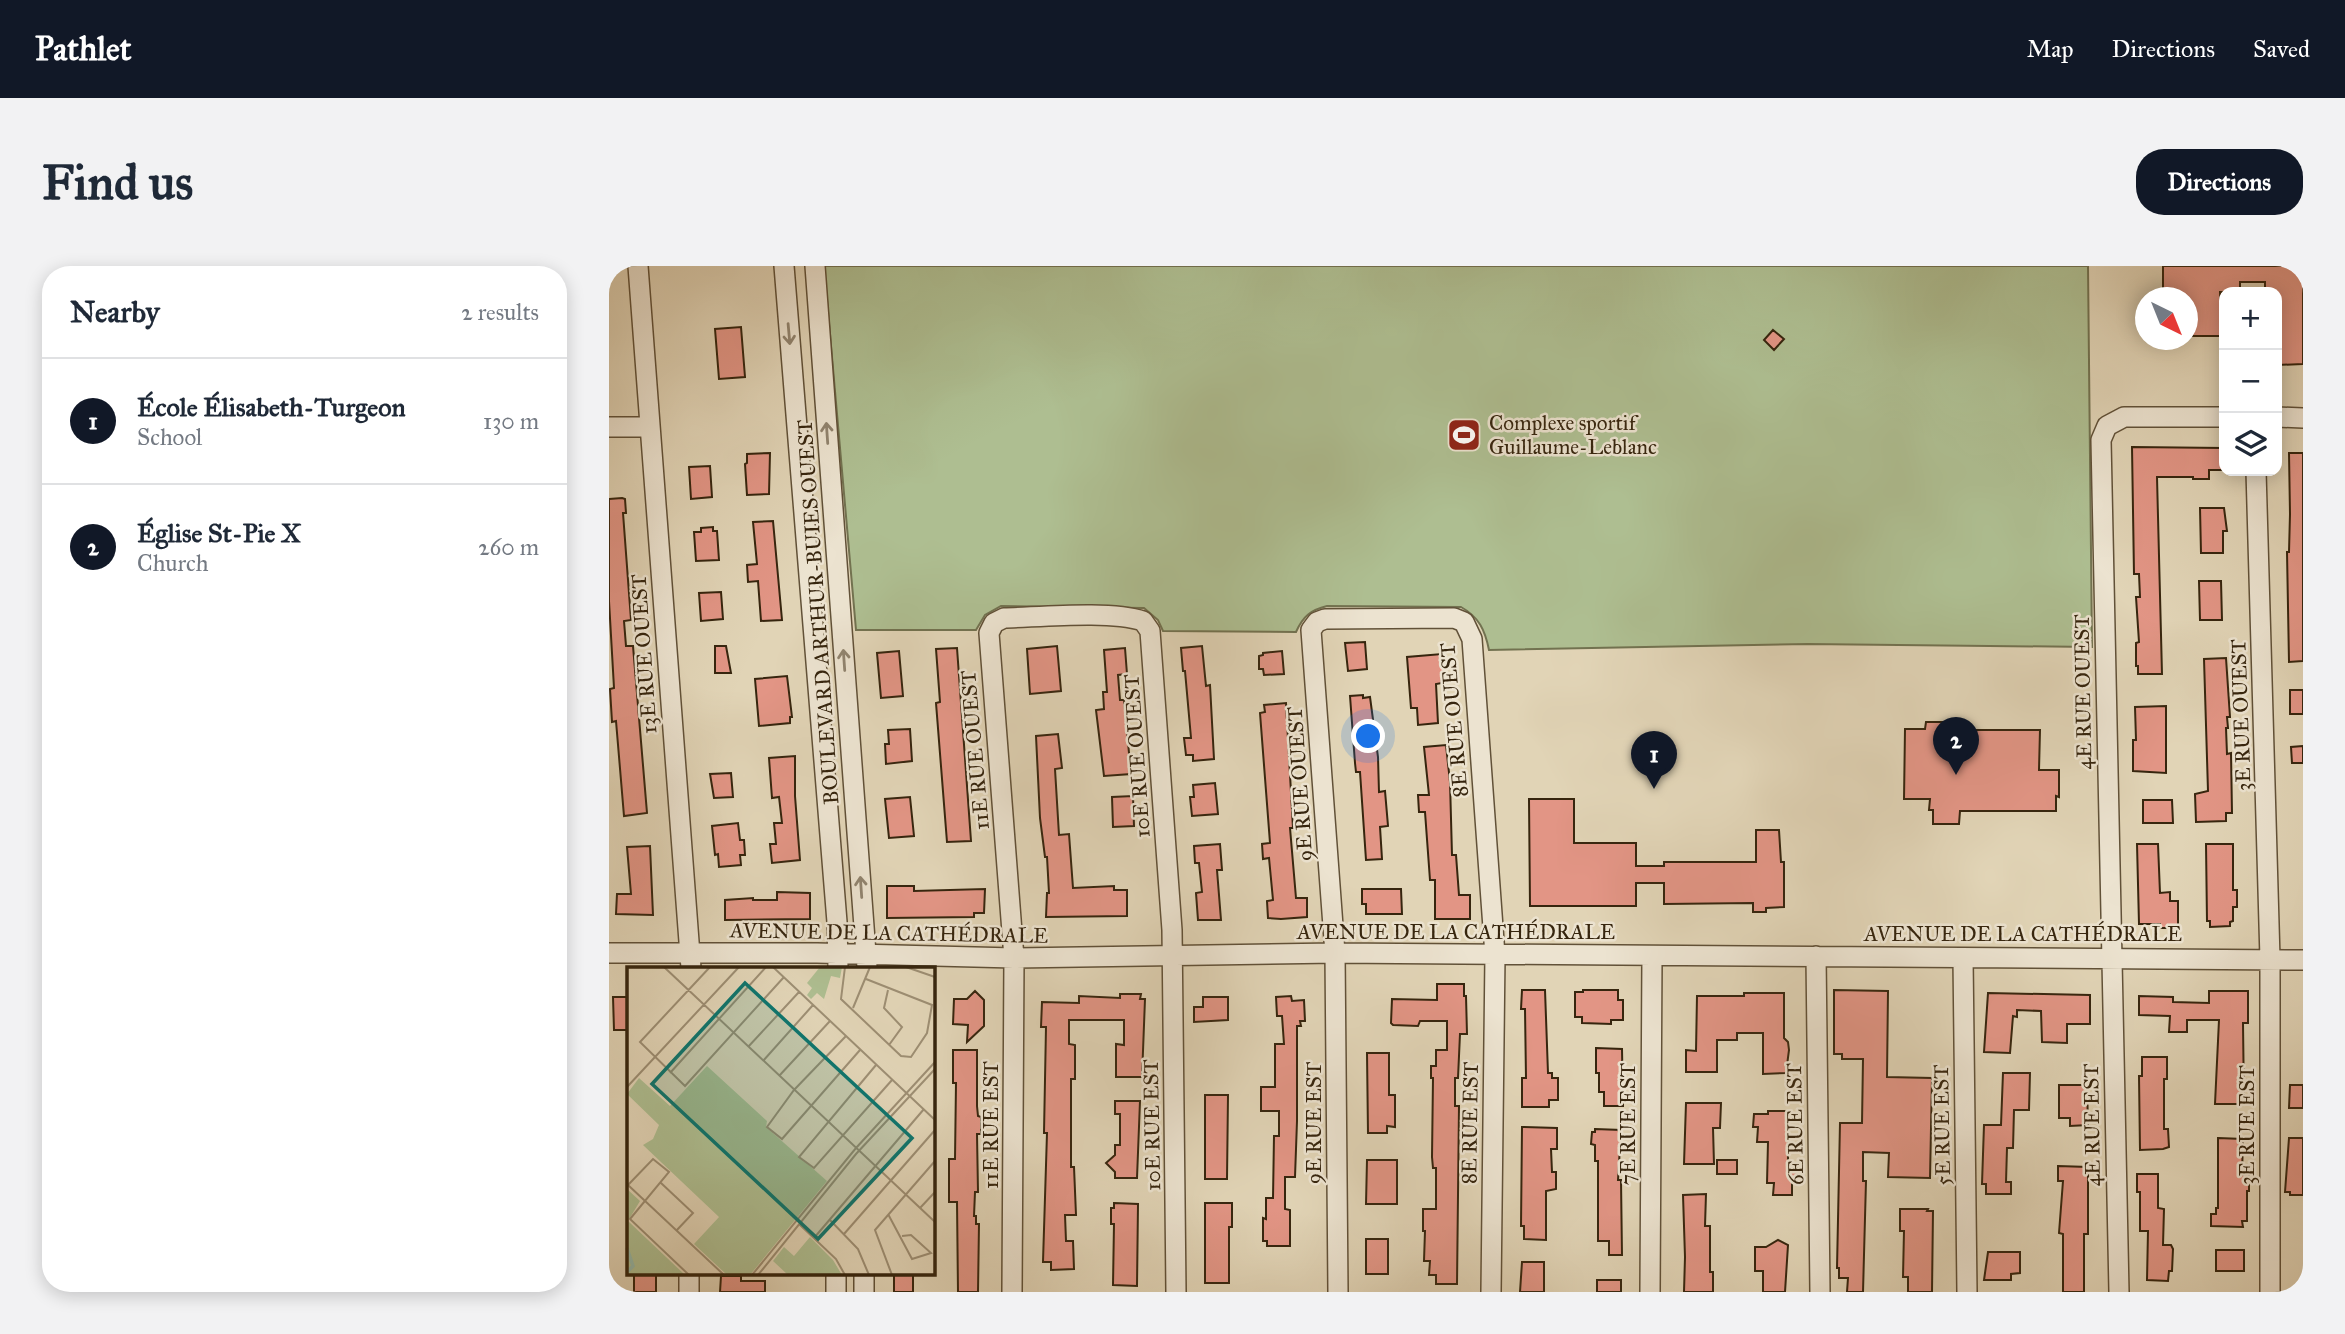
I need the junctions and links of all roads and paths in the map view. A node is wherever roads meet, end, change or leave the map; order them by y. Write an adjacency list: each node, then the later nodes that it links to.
1 (639, 266): 8 (street, 13E RUE OUEST)
2 (784, 266): 24 (street, BOULEVARD ARTHUR-BUIES OUEST, one-way to 24)
3 (815, 266): 25 (street, BOULEVARD ARTHUR-BUIES OUEST, one-way to 3)
4 (2219, 417): 18 (street, 4E RUE OUEST)
5 (2282, 417): 6 (street)
6 (2303, 418)
7 (609, 427): 8 (street)
8 (649, 427): 23 (street, 13E RUE OUEST)
9 (2256, 476): 21 (street, 3E RUE OUEST)
10 (1076, 616): 17 (street, 10E RUE OUEST); 19 (street, 11E RUE OUEST)
11 (1325, 619): 13 (street, 9E RUE OUEST); 14 (street, 8E RUE OUEST)
12 (609, 953): 23 (street, AVENUE DE LA CATHÉDRALE)
13 (1335, 953): 14 (street, AVENUE DE LA CATHÉDRALE); 17 (street, AVENUE DE LA CATHÉDRALE); 28 (street, 9E RUE EST)
14 (1495, 955): 15 (street, AVENUE DE LA CATHÉDRALE); 29 (street, 8E RUE EST)
15 (1652, 956): 16 (street, AVENUE DE LA CATHÉDRALE); 30 (street, 7E RUE EST)
16 (1815, 956): 20 (street, AVENUE DE LA CATHÉDRALE); 31 (street, 6E RUE EST)
17 (1173, 957): 19 (street, AVENUE DE LA CATHÉDRALE); 27 (street, 10E RUE EST)
18 (2111, 957): 20 (street, AVENUE DE LA CATHÉDRALE); 21 (street, AVENUE DE LA CATHÉDRALE); 33 (street, 4E RUE EST)
19 (1014, 958): 25 (street, AVENUE DE LA CATHÉDRALE); 26 (street, 11E RUE EST)
20 (1963, 958): 32 (street, 5E RUE EST)
21 (2270, 959): 22 (street, AVENUE DE LA CATHÉDRALE); 34 (street, 3E RUE EST)
22 (2303, 960)
23 (691, 961): 24 (street, AVENUE DE LA CATHÉDRALE)
24 (838, 961): 25 (street, AVENUE DE LA CATHÉDRALE)
25 (867, 962)
26 (1012, 1292)
27 (1176, 1292)
28 (1338, 1292)
29 (1491, 1292)
30 (1650, 1292)
31 (1820, 1292)
32 (1967, 1292)
33 (2119, 1292)
34 (2270, 1292)

